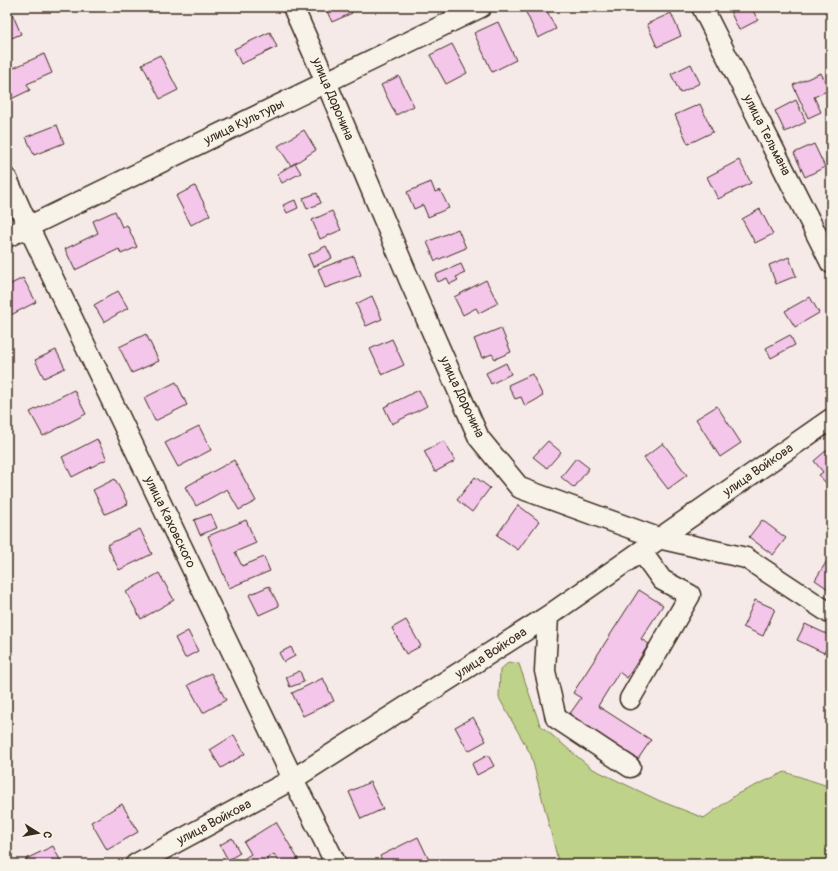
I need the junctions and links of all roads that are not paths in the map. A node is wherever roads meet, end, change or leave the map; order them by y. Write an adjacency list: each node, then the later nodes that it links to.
1 (293, 7): 4 (street, улица Доронина)
2 (481, 7): 4 (street, улица Культуры)
3 (702, 7): 8 (street, улица Тельмана)
4 (326, 82): 6 (street, улица Культуры); 10 (street, улица Доронина)
5 (7, 179): 6 (street, улица Каховского)
6 (28, 226): 7 (street, улица Культуры); 16 (street, улица Каховского)
7 (7, 237)
8 (831, 263)
9 (831, 419): 10 (street, улица Войкова)
10 (658, 538): 11 (street, улица Войкова); 12 (street, улица Доронина)
11 (641, 551): 13 (street, улица Войкова); 14 (street)
12 (831, 614)
13 (548, 616): 15 (street); 16 (street, улица Войкова)
14 (630, 699)
15 (630, 767)
16 (293, 779): 17 (street, улица Войкова); 18 (street, улица Каховского)
17 (136, 864)
18 (336, 864)

